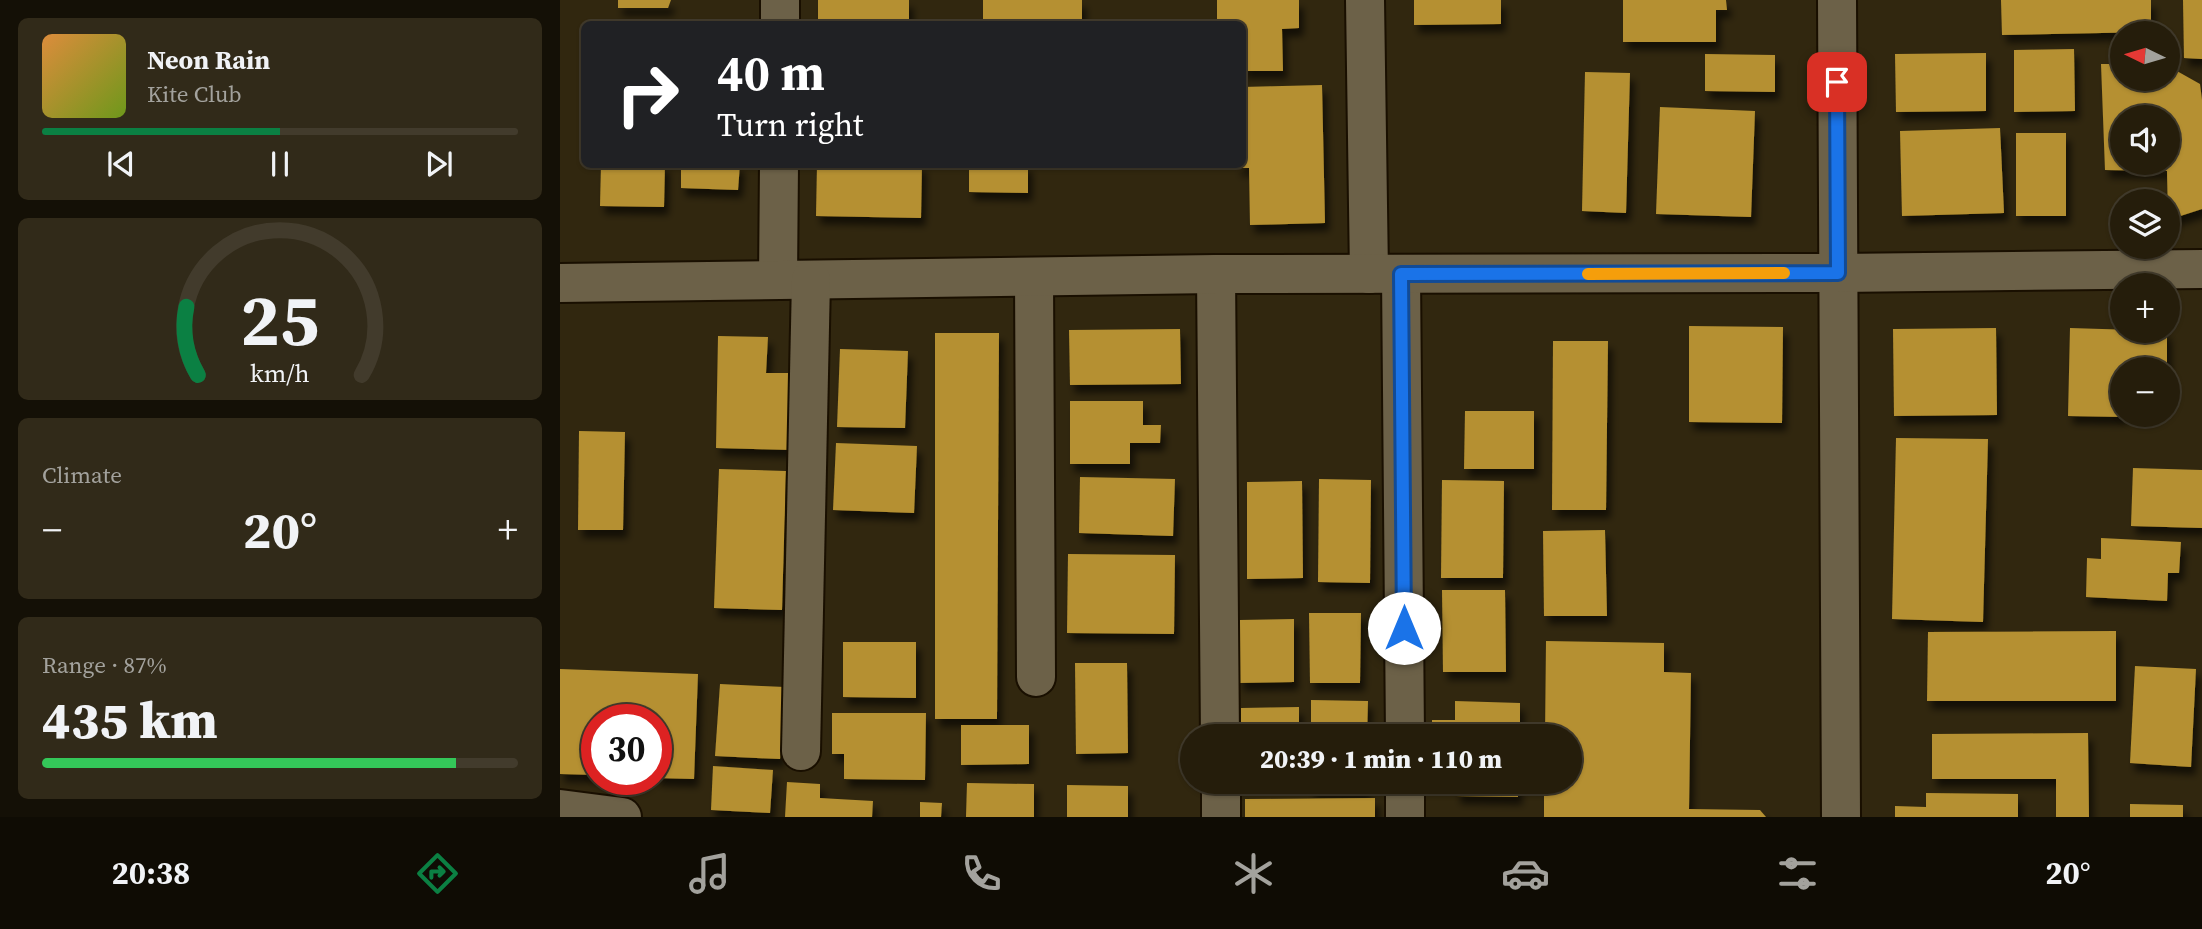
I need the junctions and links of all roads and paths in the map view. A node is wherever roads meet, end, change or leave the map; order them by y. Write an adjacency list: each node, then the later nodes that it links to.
1 (780, 0): 4 (street)
2 (1366, 0): 9 (street)
3 (1837, 0): 7 (street)
4 (779, 21)
5 (780, 168): 11 (street)
6 (2202, 269): 7 (street)
7 (1838, 273): 9 (street); 23 (street)
8 (1216, 274): 9 (street); 10 (street); 14 (street)
9 (1385, 274): 15 (street)
10 (1034, 277): 11 (street); 13 (street)
11 (795, 280): 12 (street); 16 (street)
12 (560, 283)
13 (1037, 677)
14 (1220, 724)
15 (1404, 724)
16 (801, 751)
17 (1221, 794): 21 (street)
18 (1405, 794): 22 (street)
19 (560, 809): 20 (street)
20 (622, 817)
21 (1221, 817)
22 (1405, 817)
23 (1841, 817)

